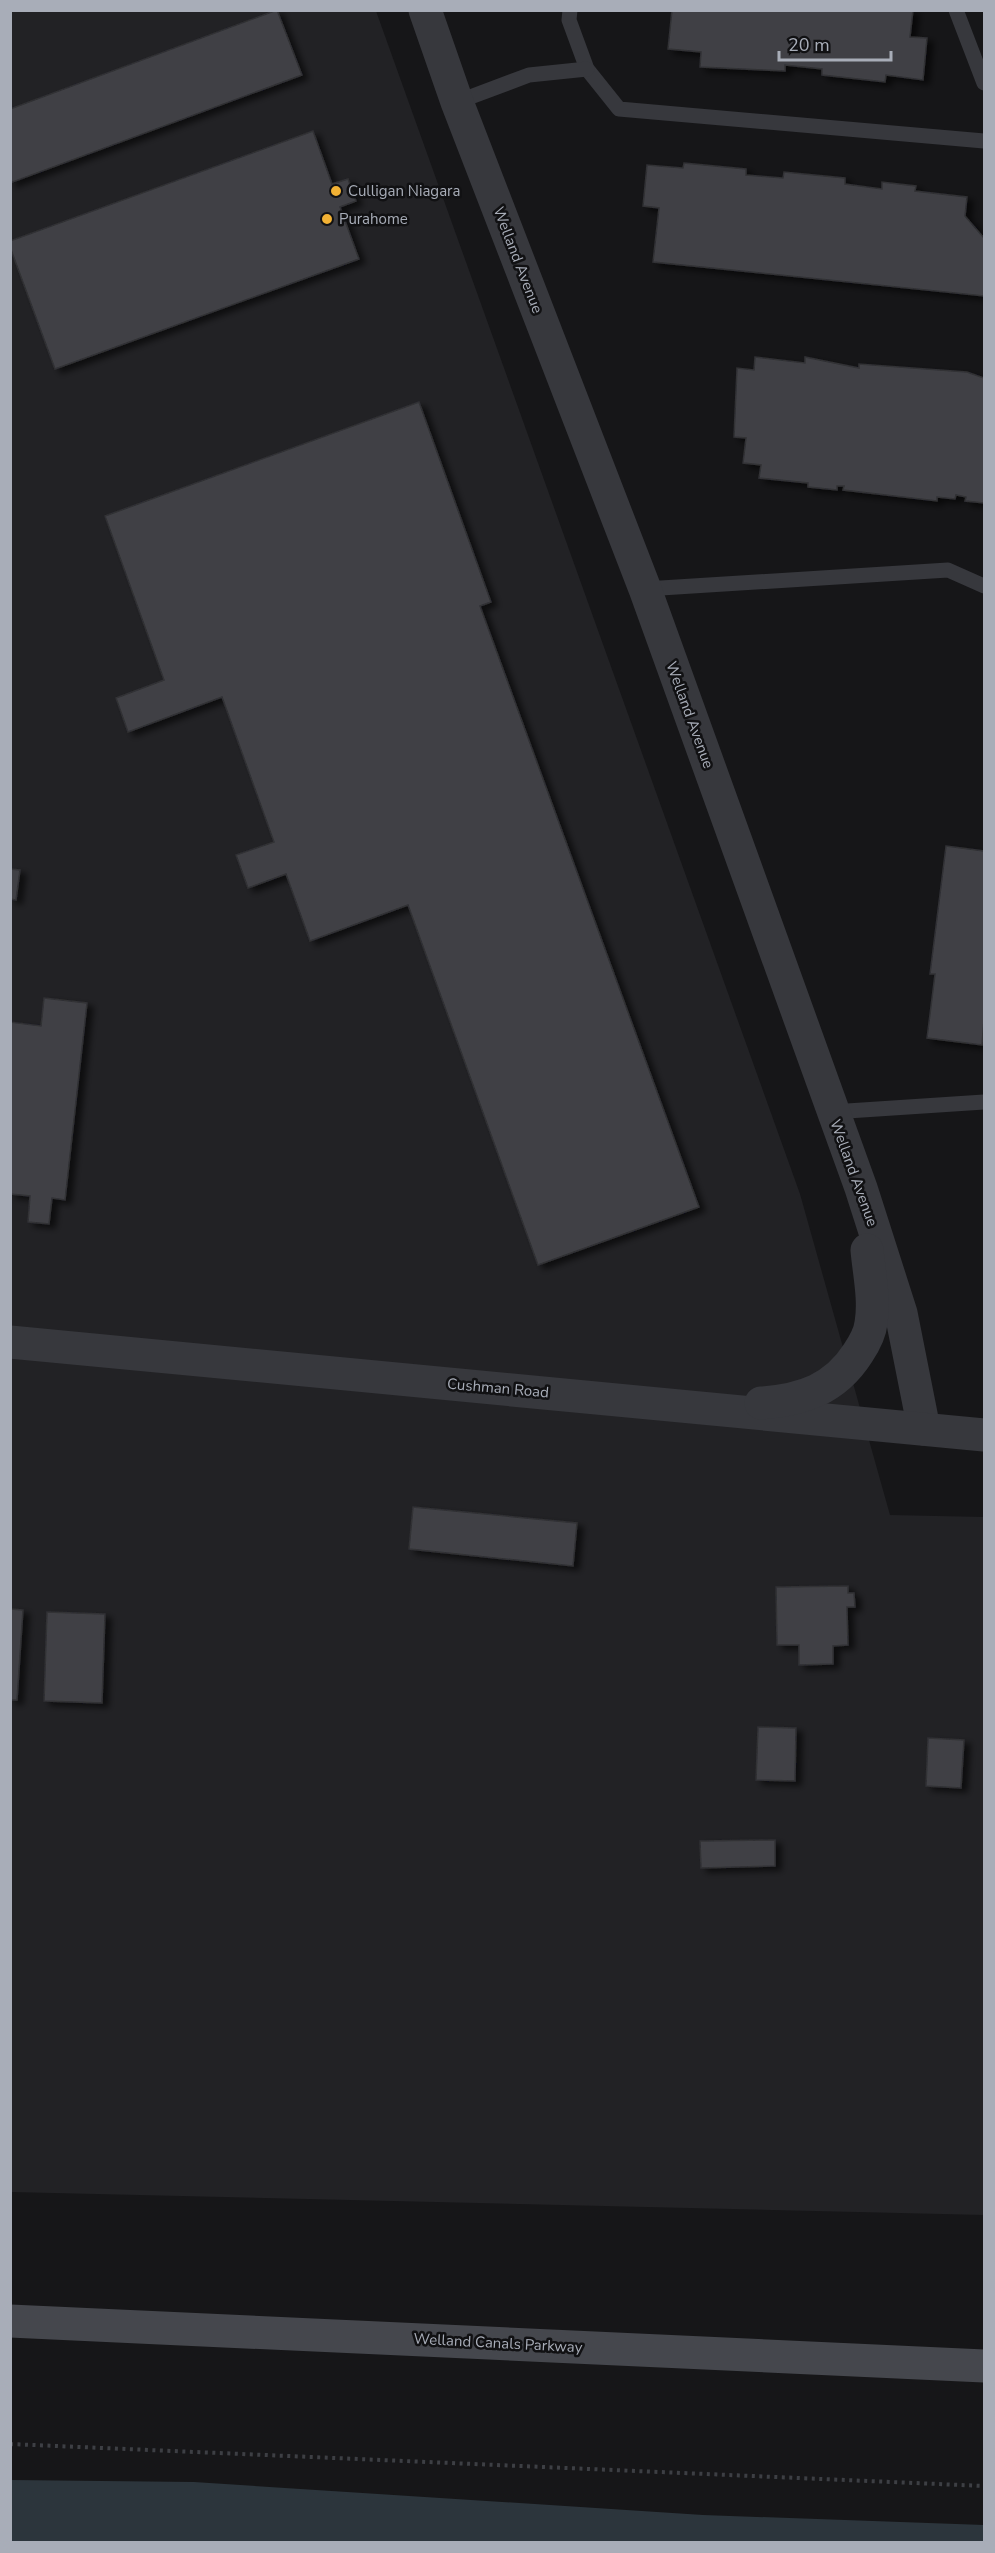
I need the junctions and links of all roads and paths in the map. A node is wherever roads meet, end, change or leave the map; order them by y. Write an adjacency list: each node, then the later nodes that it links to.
1 (425, 10): 6 (street, Welland Avenue)
2 (570, 10): 4 (lane)
3 (956, 10): 5 (lane)
4 (587, 69): 6 (lane); 7 (lane)
5 (984, 82)
6 (457, 102): 9 (street, Welland Avenue)
7 (984, 141)
8 (984, 586): 9 (lane)
9 (645, 589): 11 (street, Welland Avenue)
10 (984, 1102): 11 (lane)
11 (832, 1112): 12 (street, Welland Avenue)
12 (861, 1188): 14 (street); 15 (street, Welland Avenue)
13 (10, 1342): 14 (street, Cushman Road)
14 (693, 1407): 15 (street, Cushman Road)
15 (924, 1429): 16 (street, Cushman Road)
16 (984, 1435)
17 (10, 2321): 18 (main road, Welland Canals Parkway)
18 (984, 2366)
19 (10, 2444): 20 (path)
20 (984, 2486)

